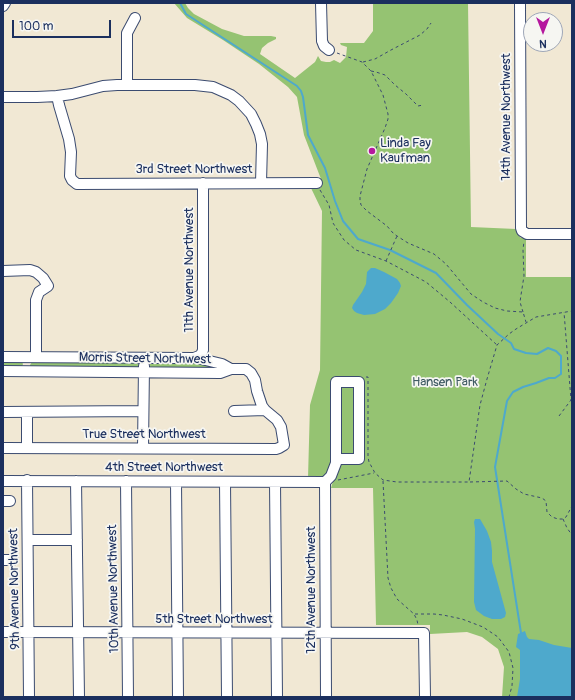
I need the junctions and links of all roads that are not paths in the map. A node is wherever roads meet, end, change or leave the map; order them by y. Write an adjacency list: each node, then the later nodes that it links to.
1 (5, 3): 4 (street)
2 (321, 3): 6 (street)
3 (520, 3): 13 (street, 14th Avenue Northwest)
4 (3, 6)
5 (135, 18): 7 (street)
6 (329, 50)
7 (127, 84): 8 (street); 11 (street)
8 (57, 96): 9 (street); 10 (street, 3rd Street Northwest)
9 (3, 97)
10 (203, 183): 11 (street, 3rd Street Northwest); 17 (street, 11th Avenue Northwest)
11 (261, 183): 12 (street, 3rd Street Northwest)
12 (317, 183)
13 (572, 234)
14 (3, 270): 16 (street)
15 (3, 357): 16 (street)
16 (31, 357): 18 (street); 21 (street)
17 (198, 357): 18 (street); 19 (street)
18 (144, 358): 22 (street)
19 (231, 369): 22 (street, Morris Street Northwest); 23 (street, Morris Street Northwest)
20 (3, 371): 21 (street, Morris Street Northwest)
21 (26, 371): 22 (street, Morris Street Northwest)
22 (144, 372): 24 (street)
23 (265, 410): 25 (street); 28 (street, Morris Street Northwest)
24 (143, 411): 27 (street); 31 (street)
25 (234, 411)
26 (3, 412): 27 (street)
27 (27, 412): 30 (street)
28 (284, 445): 31 (street, True Street Northwest)
29 (3, 448): 30 (street, True Street Northwest)
30 (26, 448): 31 (street, True Street Northwest)
31 (143, 448)
32 (336, 459): 32 (street); 40 (street)
33 (27, 480): 34 (street, 4th Street Northwest); 35 (street, 4th Street Northwest); 41 (street, 9th Avenue Northwest)
34 (3, 481)
35 (76, 481): 36 (street, 4th Street Northwest); 42 (street)
36 (126, 481): 37 (street, 4th Street Northwest); 46 (street, 10th Avenue Northwest)
37 (176, 482): 38 (street, 4th Street Northwest); 47 (street)
38 (225, 482): 39 (street, 4th Street Northwest); 48 (street)
39 (275, 482): 40 (street, 4th Street Northwest); 49 (street)
40 (324, 482): 50 (street, 12th Avenue Northwest)
41 (28, 540): 42 (street); 44 (street, 9th Avenue Northwest)
42 (77, 540): 45 (street)
43 (3, 632): 44 (street, 5th Street Northwest)
44 (29, 632): 45 (street, 5th Street Northwest); 51 (street, 9th Avenue Northwest)
45 (78, 632): 46 (street, 5th Street Northwest); 52 (street)
46 (128, 632): 47 (street, 5th Street Northwest); 53 (street, 10th Avenue Northwest)
47 (177, 632): 48 (street, 5th Street Northwest); 54 (street)
48 (227, 632): 49 (street, 5th Street Northwest); 55 (street)
49 (277, 633): 50 (street, 5th Street Northwest); 56 (street)
50 (325, 633): 57 (street, 12th Avenue Northwest); 58 (street, 5th Street Northwest)
51 (29, 697)
52 (79, 697)
53 (128, 697)
54 (178, 697)
55 (227, 697)
56 (277, 697)
57 (326, 697)
58 (425, 697)

